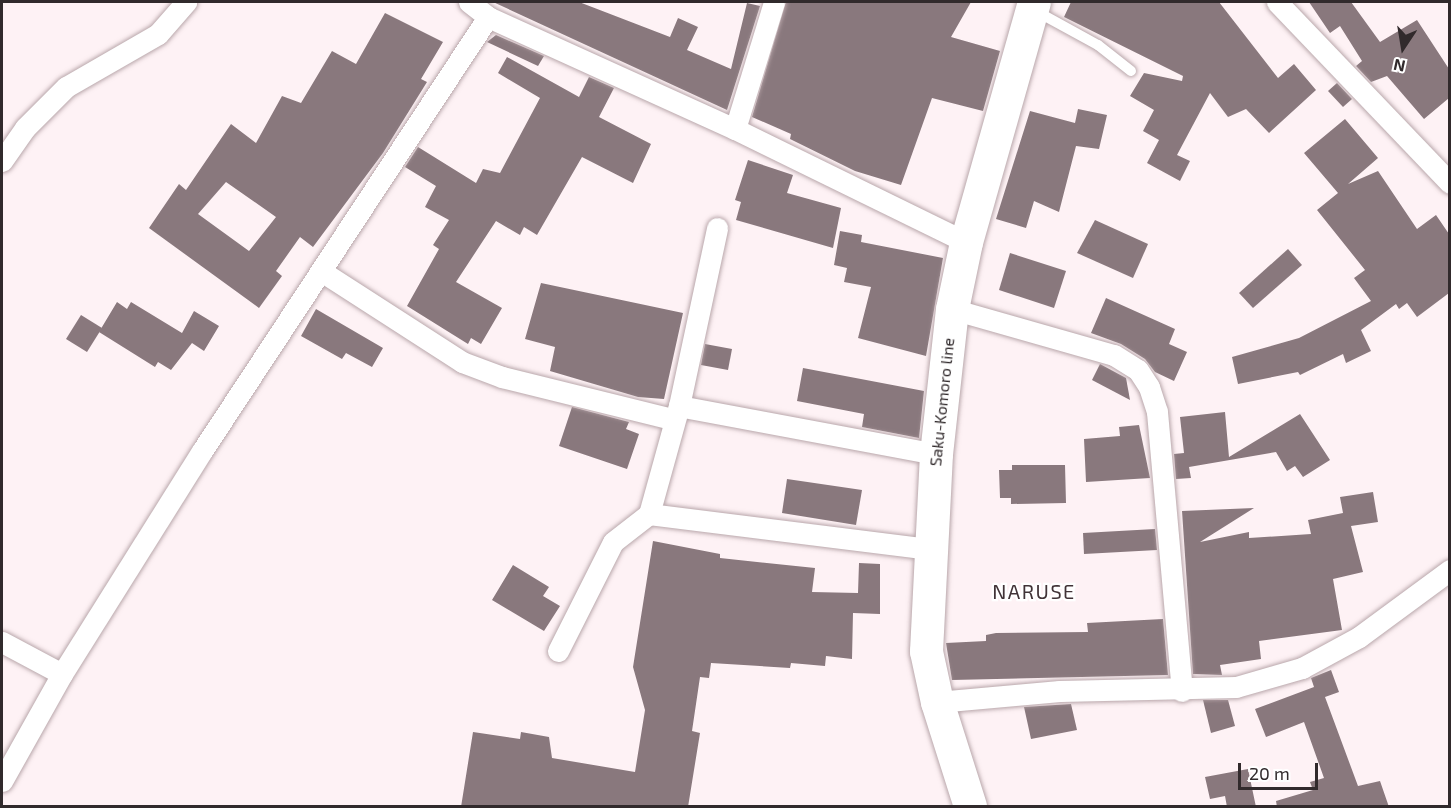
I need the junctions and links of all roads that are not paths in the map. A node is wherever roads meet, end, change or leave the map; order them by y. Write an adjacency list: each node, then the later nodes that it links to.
1 (186, 2): 9 (street)
2 (469, 2): 6 (street)
3 (774, 2): 8 (street)
4 (1277, 2): 10 (street)
5 (1033, 5): 7 (lane); 12 (main road, Saku-Komoro line)
6 (488, 17): 8 (street); 13 (street)
7 (1131, 71)
8 (735, 129): 12 (street)
9 (2, 161)
10 (1449, 183)
11 (717, 228): 15 (street)
12 (966, 242): 14 (main road, Saku-Komoro line)
13 (321, 271): 15 (street); 22 (street)
14 (952, 309): 16 (main road, Saku-Komoro line); 23 (street)
15 (676, 413): 16 (street); 17 (street)
16 (936, 454): 18 (main road, Saku-Komoro line)
17 (649, 514): 18 (street); 21 (street)
18 (930, 549): 24 (main road, Saku-Komoro line)
19 (1449, 570): 23 (street)
20 (2, 642): 22 (street)
21 (558, 651)
22 (62, 674): 25 (street)
23 (1182, 691): 24 (street)
24 (937, 702): 26 (main road, Saku-Komoro line)
25 (2, 781)
26 (970, 807)

